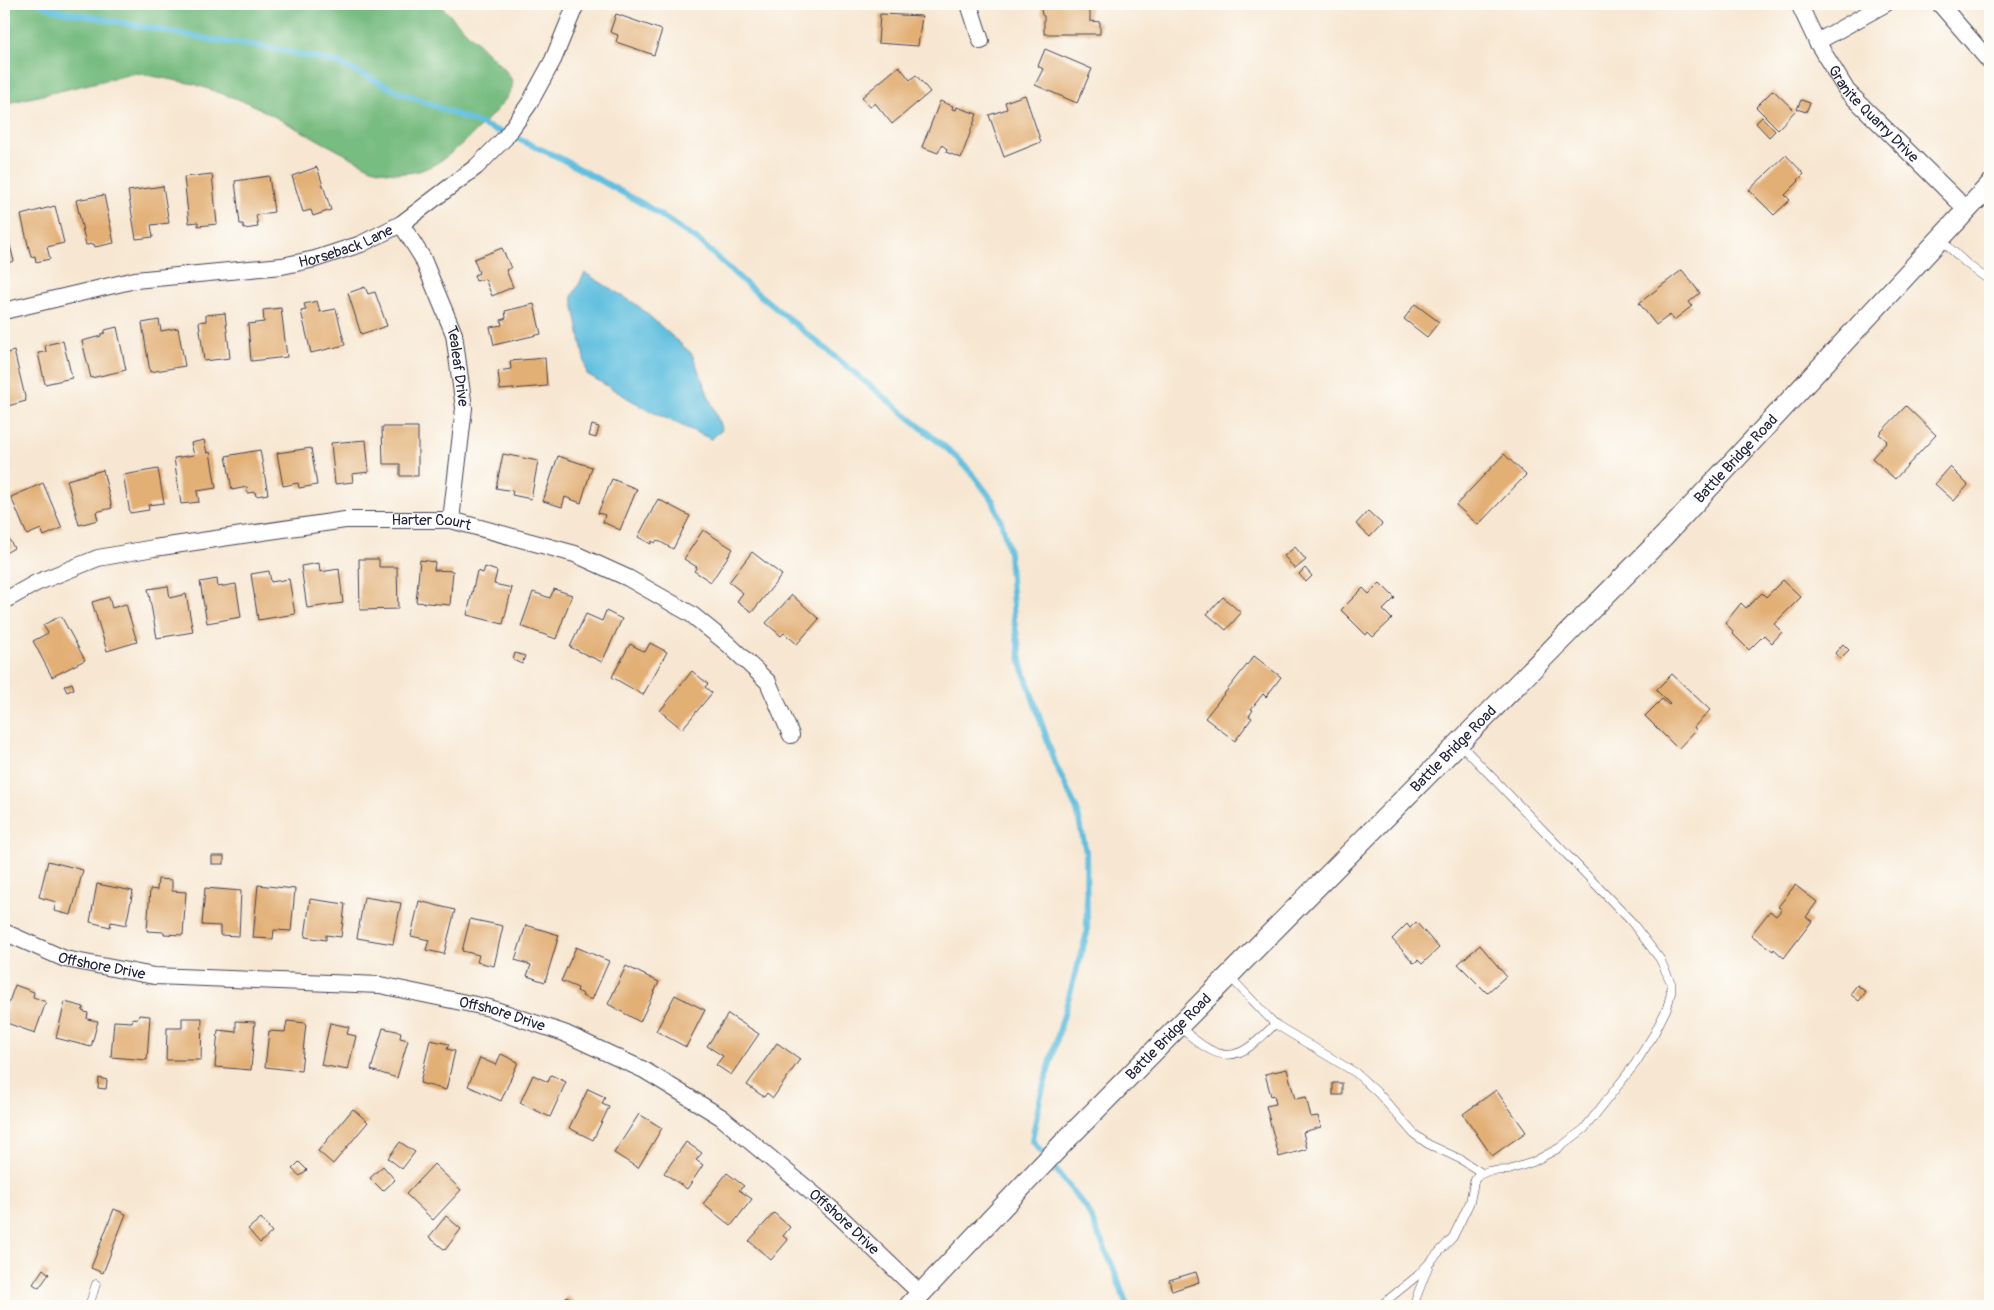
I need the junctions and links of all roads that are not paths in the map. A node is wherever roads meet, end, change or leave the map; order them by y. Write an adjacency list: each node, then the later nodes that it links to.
1 (576, 4): 11 (street, Horseback Lane)
2 (969, 4): 6 (street)
3 (1799, 4): 7 (street, Granite Quarry Drive)
4 (1884, 4): 7 (street)
5 (1940, 4): 8 (street)
6 (981, 41)
7 (1817, 42): 10 (street, Granite Quarry Drive)
8 (1990, 62)
9 (1990, 184): 10 (street, Battle Bridge Road)
10 (1967, 210): 12 (street, Battle Bridge Road)
11 (401, 224): 14 (street, Horseback Lane); 15 (street, Tealeaf Drive)
12 (1940, 239): 13 (lane); 18 (street, Battle Bridge Road)
13 (1990, 281)
14 (4, 311)
15 (451, 520): 16 (street, Harter Court); 17 (street, Harter Court)
16 (4, 601)
17 (791, 735)
18 (1458, 743): 20 (street, Battle Bridge Road); 23 (lane)
19 (4, 932): 26 (street, Offshore Drive)
20 (1229, 975): 21 (lane); 22 (street, Battle Bridge Road)
21 (1275, 1024): 22 (lane); 23 (lane)
22 (1179, 1026): 26 (street, Battle Bridge Road)
23 (1482, 1173): 24 (lane)
24 (1430, 1263): 28 (lane); 29 (lane)
25 (96, 1284): 27 (lane)
26 (915, 1300)
27 (89, 1306)
28 (1380, 1306)
29 (1413, 1306)

